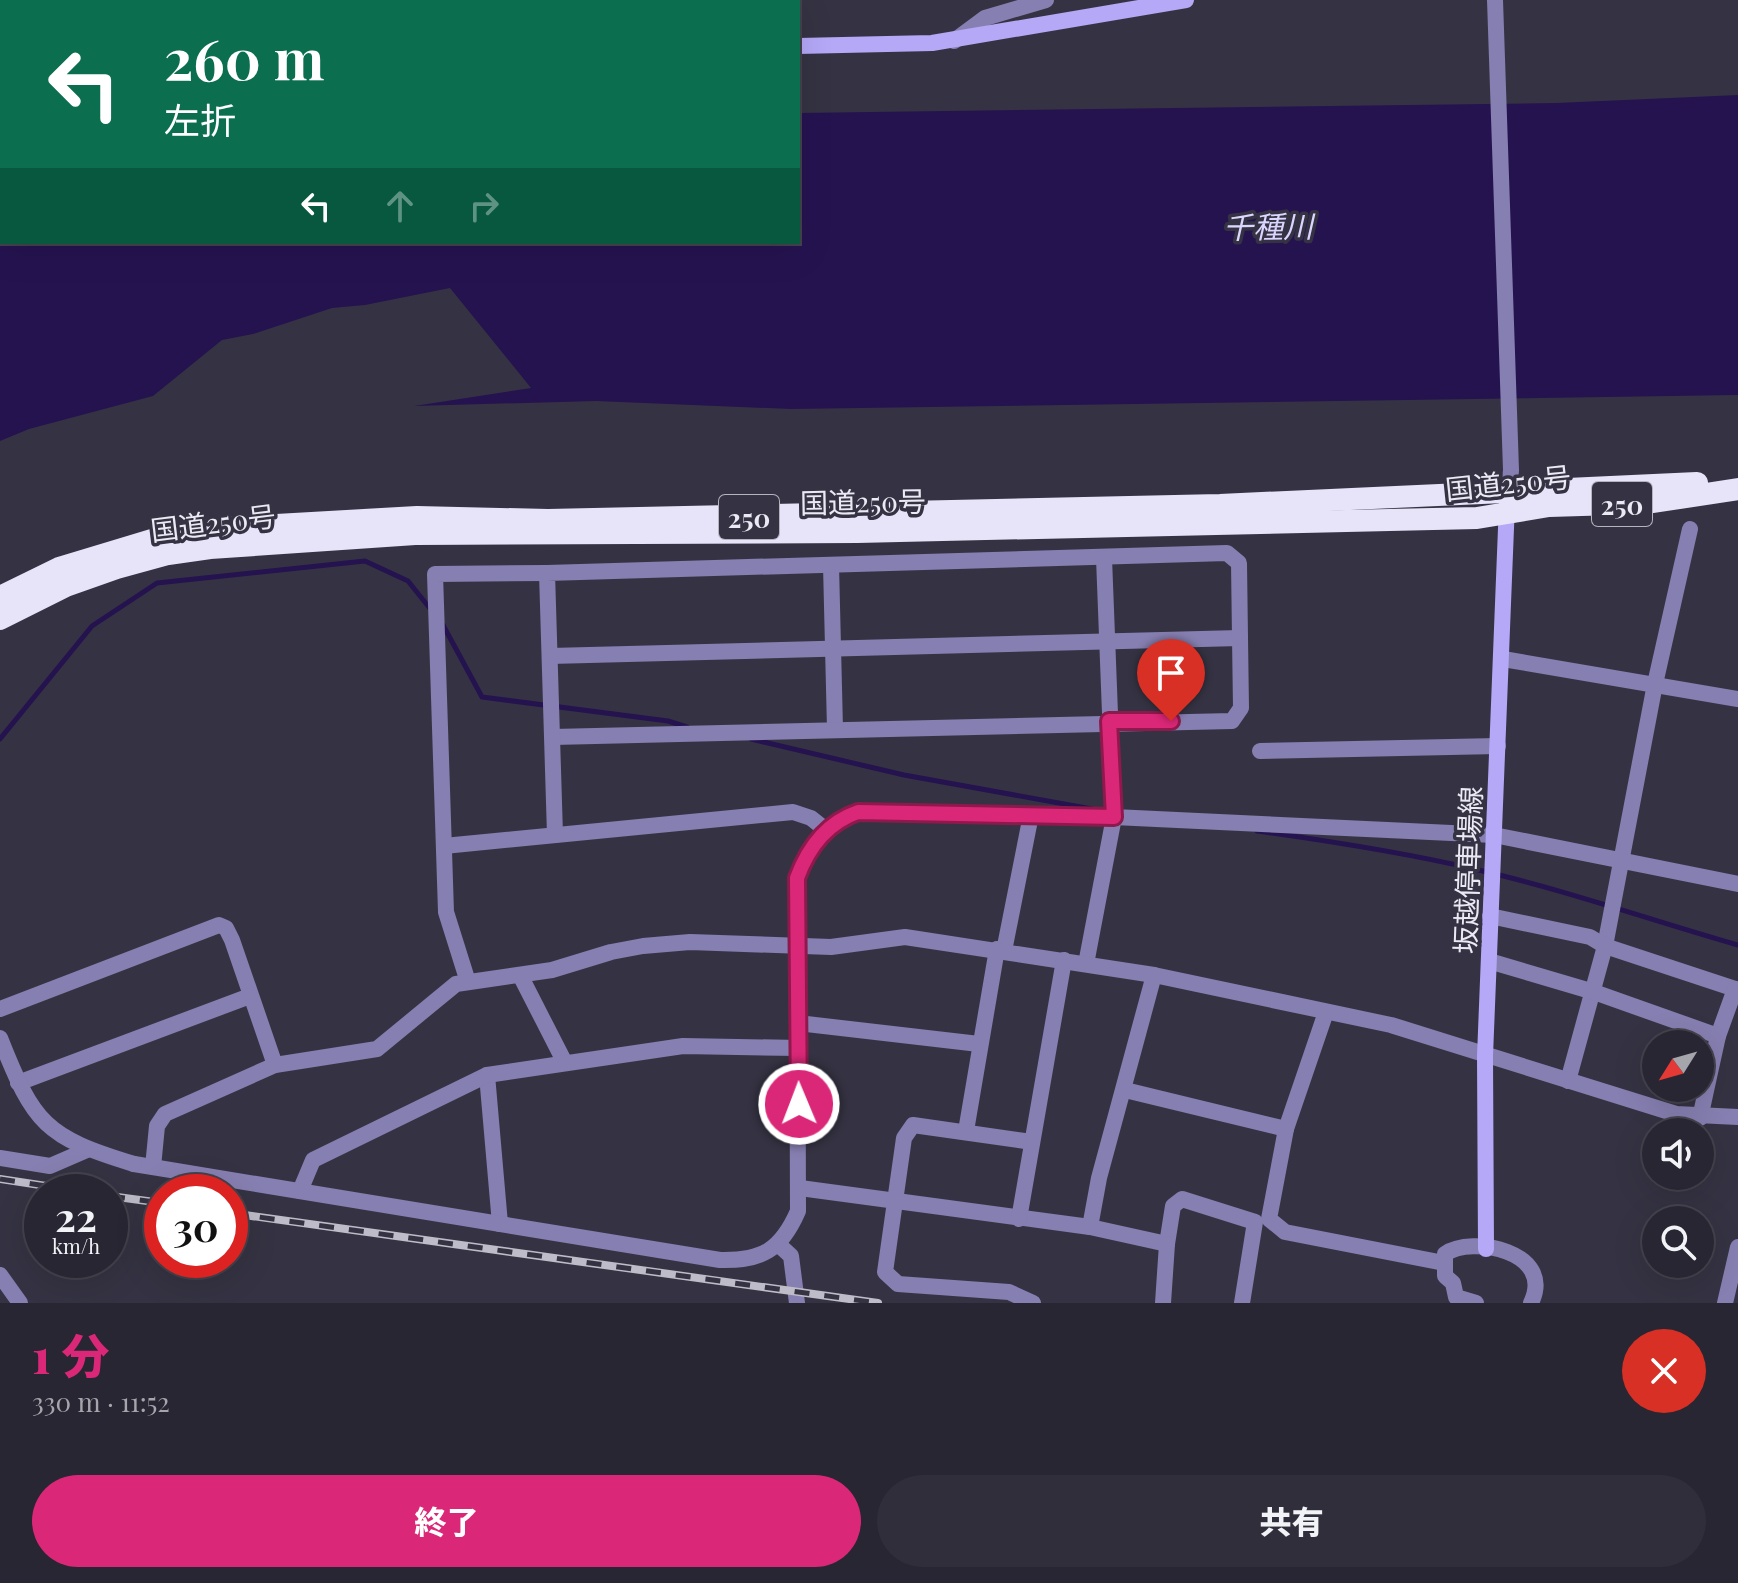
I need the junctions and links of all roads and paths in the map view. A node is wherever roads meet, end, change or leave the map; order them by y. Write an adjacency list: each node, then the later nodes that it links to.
1 (1046, 0): 4 (street)
2 (1186, 0): 4 (main road)
3 (1495, 0): 8 (street)
4 (954, 41): 5 (main road)
5 (800, 46)
6 (1738, 482): 8 (highway, 国道250号 / 250)
7 (1738, 489): 8 (highway, 国道250号 / 250)
8 (1507, 503): 13 (highway, 国道250号 / 250); 14 (highway, 国道250号 / 250); 19 (main road, 坂越停車場線)
9 (1690, 529): 20 (street)
10 (1104, 558): 11 (street); 15 (street); 16 (street)
11 (831, 565): 12 (street); 17 (street)
12 (547, 573): 18 (street); 32 (street)
13 (0, 597)
14 (0, 619)
15 (1109, 638): 16 (street); 17 (street); 22 (street)
16 (1240, 638): 22 (street)
17 (833, 649): 18 (street); 23 (street)
18 (550, 656): 24 (street)
19 (1503, 659): 20 (street); 25 (main road, 坂越停車場線)
20 (1655, 684): 21 (street); 33 (street)
21 (1738, 699)
22 (1109, 721): 23 (street); 28 (street)
23 (835, 729): 24 (street)
24 (553, 737): 30 (street)
25 (1498, 746): 26 (street); 31 (main road, 坂越停車場線)
26 (1260, 751)
27 (1031, 815): 28 (street); 29 (street); 38 (street)
28 (1114, 817): 31 (street); 41 (street)
29 (826, 830): 30 (street); 36 (street)
30 (555, 835): 32 (street)
31 (1494, 835): 33 (street); 35 (main road, 坂越停車場線)
32 (444, 846): 44 (street)
33 (1623, 861): 34 (street); 37 (street)
34 (1738, 884)
35 (1490, 916): 37 (street); 40 (main road, 坂越停車場線)
36 (797, 945): 38 (street); 42 (street); 50 (street)
37 (1605, 946): 45 (street); 46 (street)
38 (1000, 950): 39 (street); 53 (street)
39 (1064, 960): 41 (street); 66 (street)
40 (1489, 961): 46 (street); 55 (main road, 坂越停車場線)
41 (1086, 964): 43 (street)
42 (520, 975): 44 (street); 56 (street)
43 (1154, 975): 49 (street); 61 (street)
44 (468, 982): 57 (street)
45 (1736, 990): 51 (street)
46 (1594, 992): 51 (street); 59 (street)
47 (250, 996): 48 (street); 57 (street); 60 (street)
48 (0, 1009)
49 (1326, 1012): 55 (street); 64 (street)
50 (798, 1023): 53 (street); 54 (street)
51 (1718, 1036): 63 (street)
52 (0, 1038): 60 (street)
53 (979, 1044): 65 (street)
54 (798, 1048): 56 (street); 70 (street)
55 (1485, 1056): 59 (street); 80 (main road, 坂越停車場線)
56 (565, 1063): 58 (street)
57 (275, 1065): 69 (street)
58 (487, 1075): 71 (street); 75 (street)
59 (1568, 1081): 63 (street)
60 (18, 1083): 67 (street)
61 (1125, 1090): 64 (street); 76 (street)
62 (1738, 1117): 63 (street)
63 (1700, 1118)
64 (1286, 1129): 74 (street)
65 (966, 1131): 66 (street); 72 (street)
66 (1032, 1142): 73 (street)
67 (87, 1150): 68 (street); 69 (street)
68 (0, 1158)
69 (153, 1167): 71 (street)
70 (800, 1188): 72 (street); 77 (street)
71 (300, 1191): 75 (street)
72 (896, 1203): 73 (street); 85 (street)
73 (1019, 1219): 76 (street)
74 (1262, 1221): 78 (street); 81 (street); 87 (street)
75 (500, 1224): 77 (street)
76 (1090, 1227): 78 (street)
77 (778, 1244): 84 (street)
78 (1167, 1244): 86 (street)
79 (1738, 1247): 90 (street)
80 (1486, 1249): 81 (street); 89 (street)
81 (1444, 1263): 88 (street)
82 (0, 1275): 83 (street)
83 (20, 1303)
84 (797, 1303)
85 (1033, 1303)
86 (1163, 1303)
87 (1242, 1303)
88 (1476, 1303)
89 (1531, 1303)
90 (1725, 1303)

